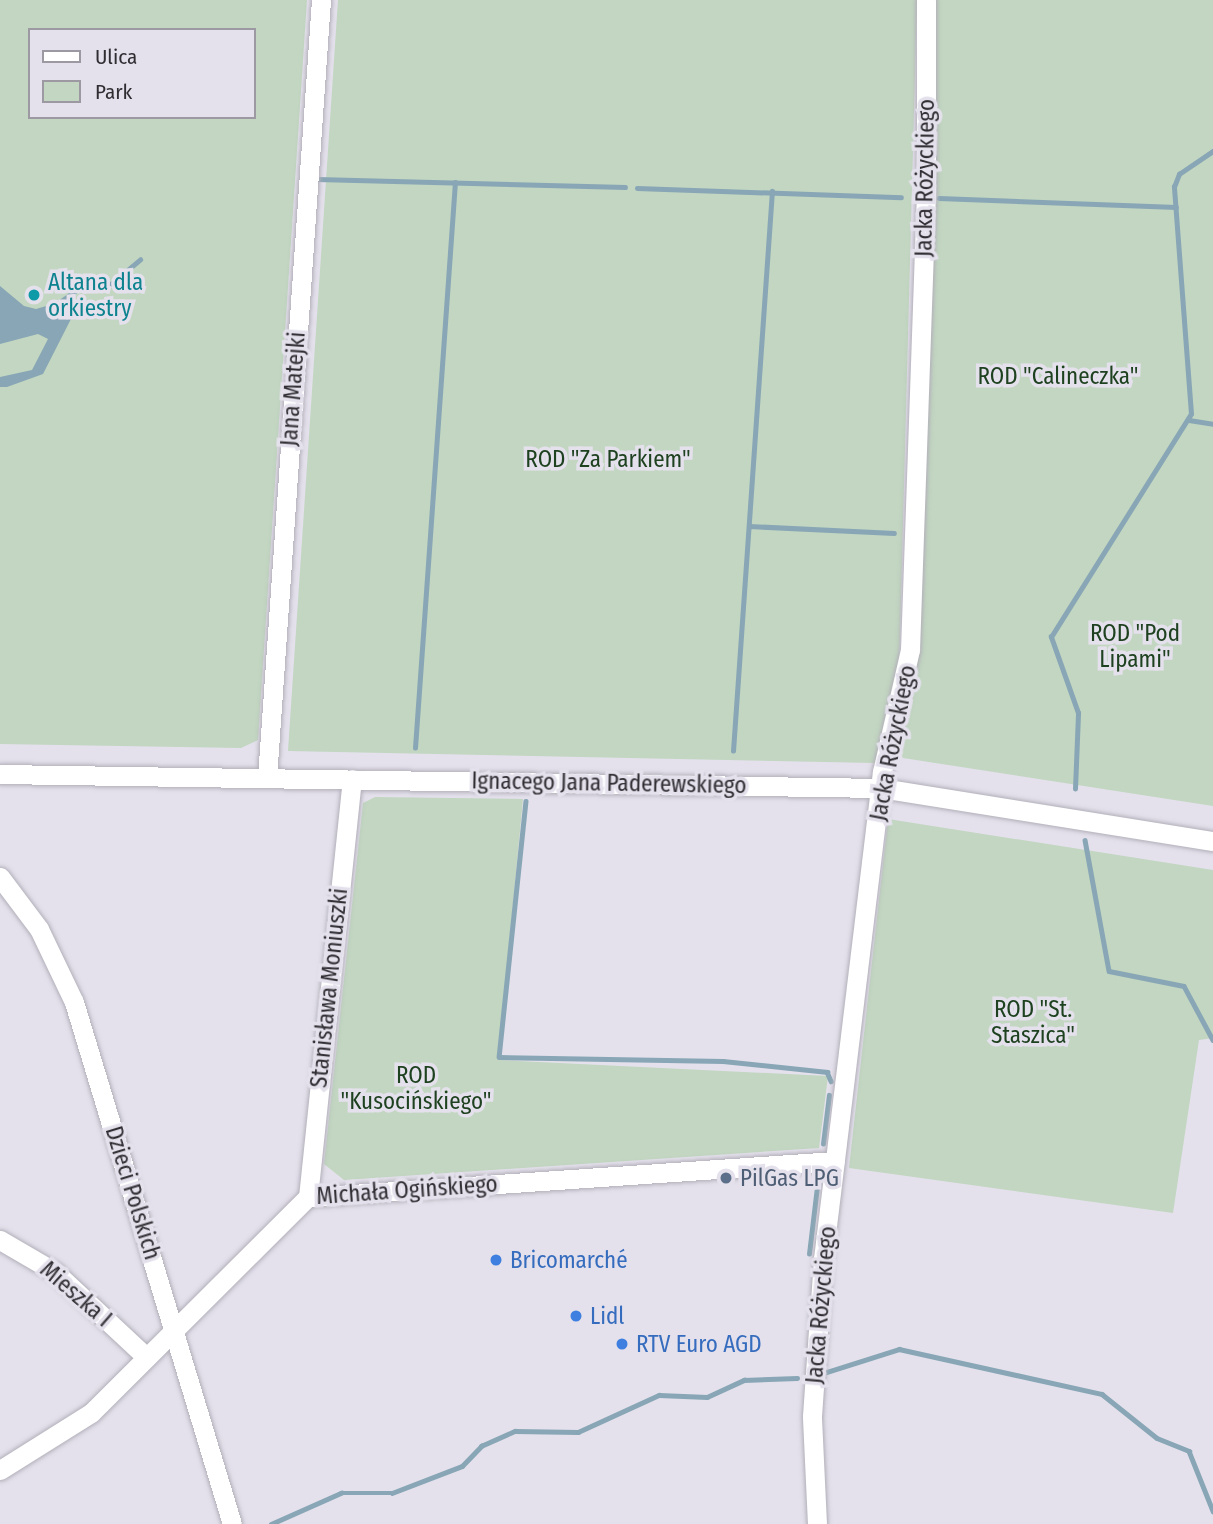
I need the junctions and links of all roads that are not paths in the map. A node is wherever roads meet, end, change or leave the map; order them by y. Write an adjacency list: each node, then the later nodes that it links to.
1 (321, 0): 4 (street, Jana Matejki)
2 (926, 0): 6 (street, Jacka Różyckiego)
3 (0, 774): 4 (street, Ignacego Jana Paderewskiego)
4 (267, 778): 5 (street, Ignacego Jana Paderewskiego)
5 (352, 779): 6 (street, Ignacego Jana Paderewskiego); 10 (street, Stanisława Moniuszki)
6 (881, 788): 7 (street, Ignacego Jana Paderewskiego); 9 (street, Jacka Różyckiego)
7 (1213, 841)
8 (0, 877): 12 (street, Dzieci Polskich)
9 (835, 1161): 10 (street, Michała Ogińskiego); 19 (street, Jacka Różyckiego)
10 (308, 1197): 13 (street, Michała Ogińskiego)
11 (0, 1240): 15 (street, Mieszka I)
12 (165, 1300): 13 (street); 14 (street, Dzieci Polskich)
13 (199, 1302): 14 (street, Michała Ogińskiego)
14 (173, 1328): 15 (street, Michała Ogińskiego); 16 (street, Dzieci Polskich)
15 (146, 1357): 16 (street); 17 (street, Michała Ogińskiego)
16 (184, 1363): 18 (street, Dzieci Polskich)
17 (0, 1470)
18 (232, 1524)
19 (817, 1524)

